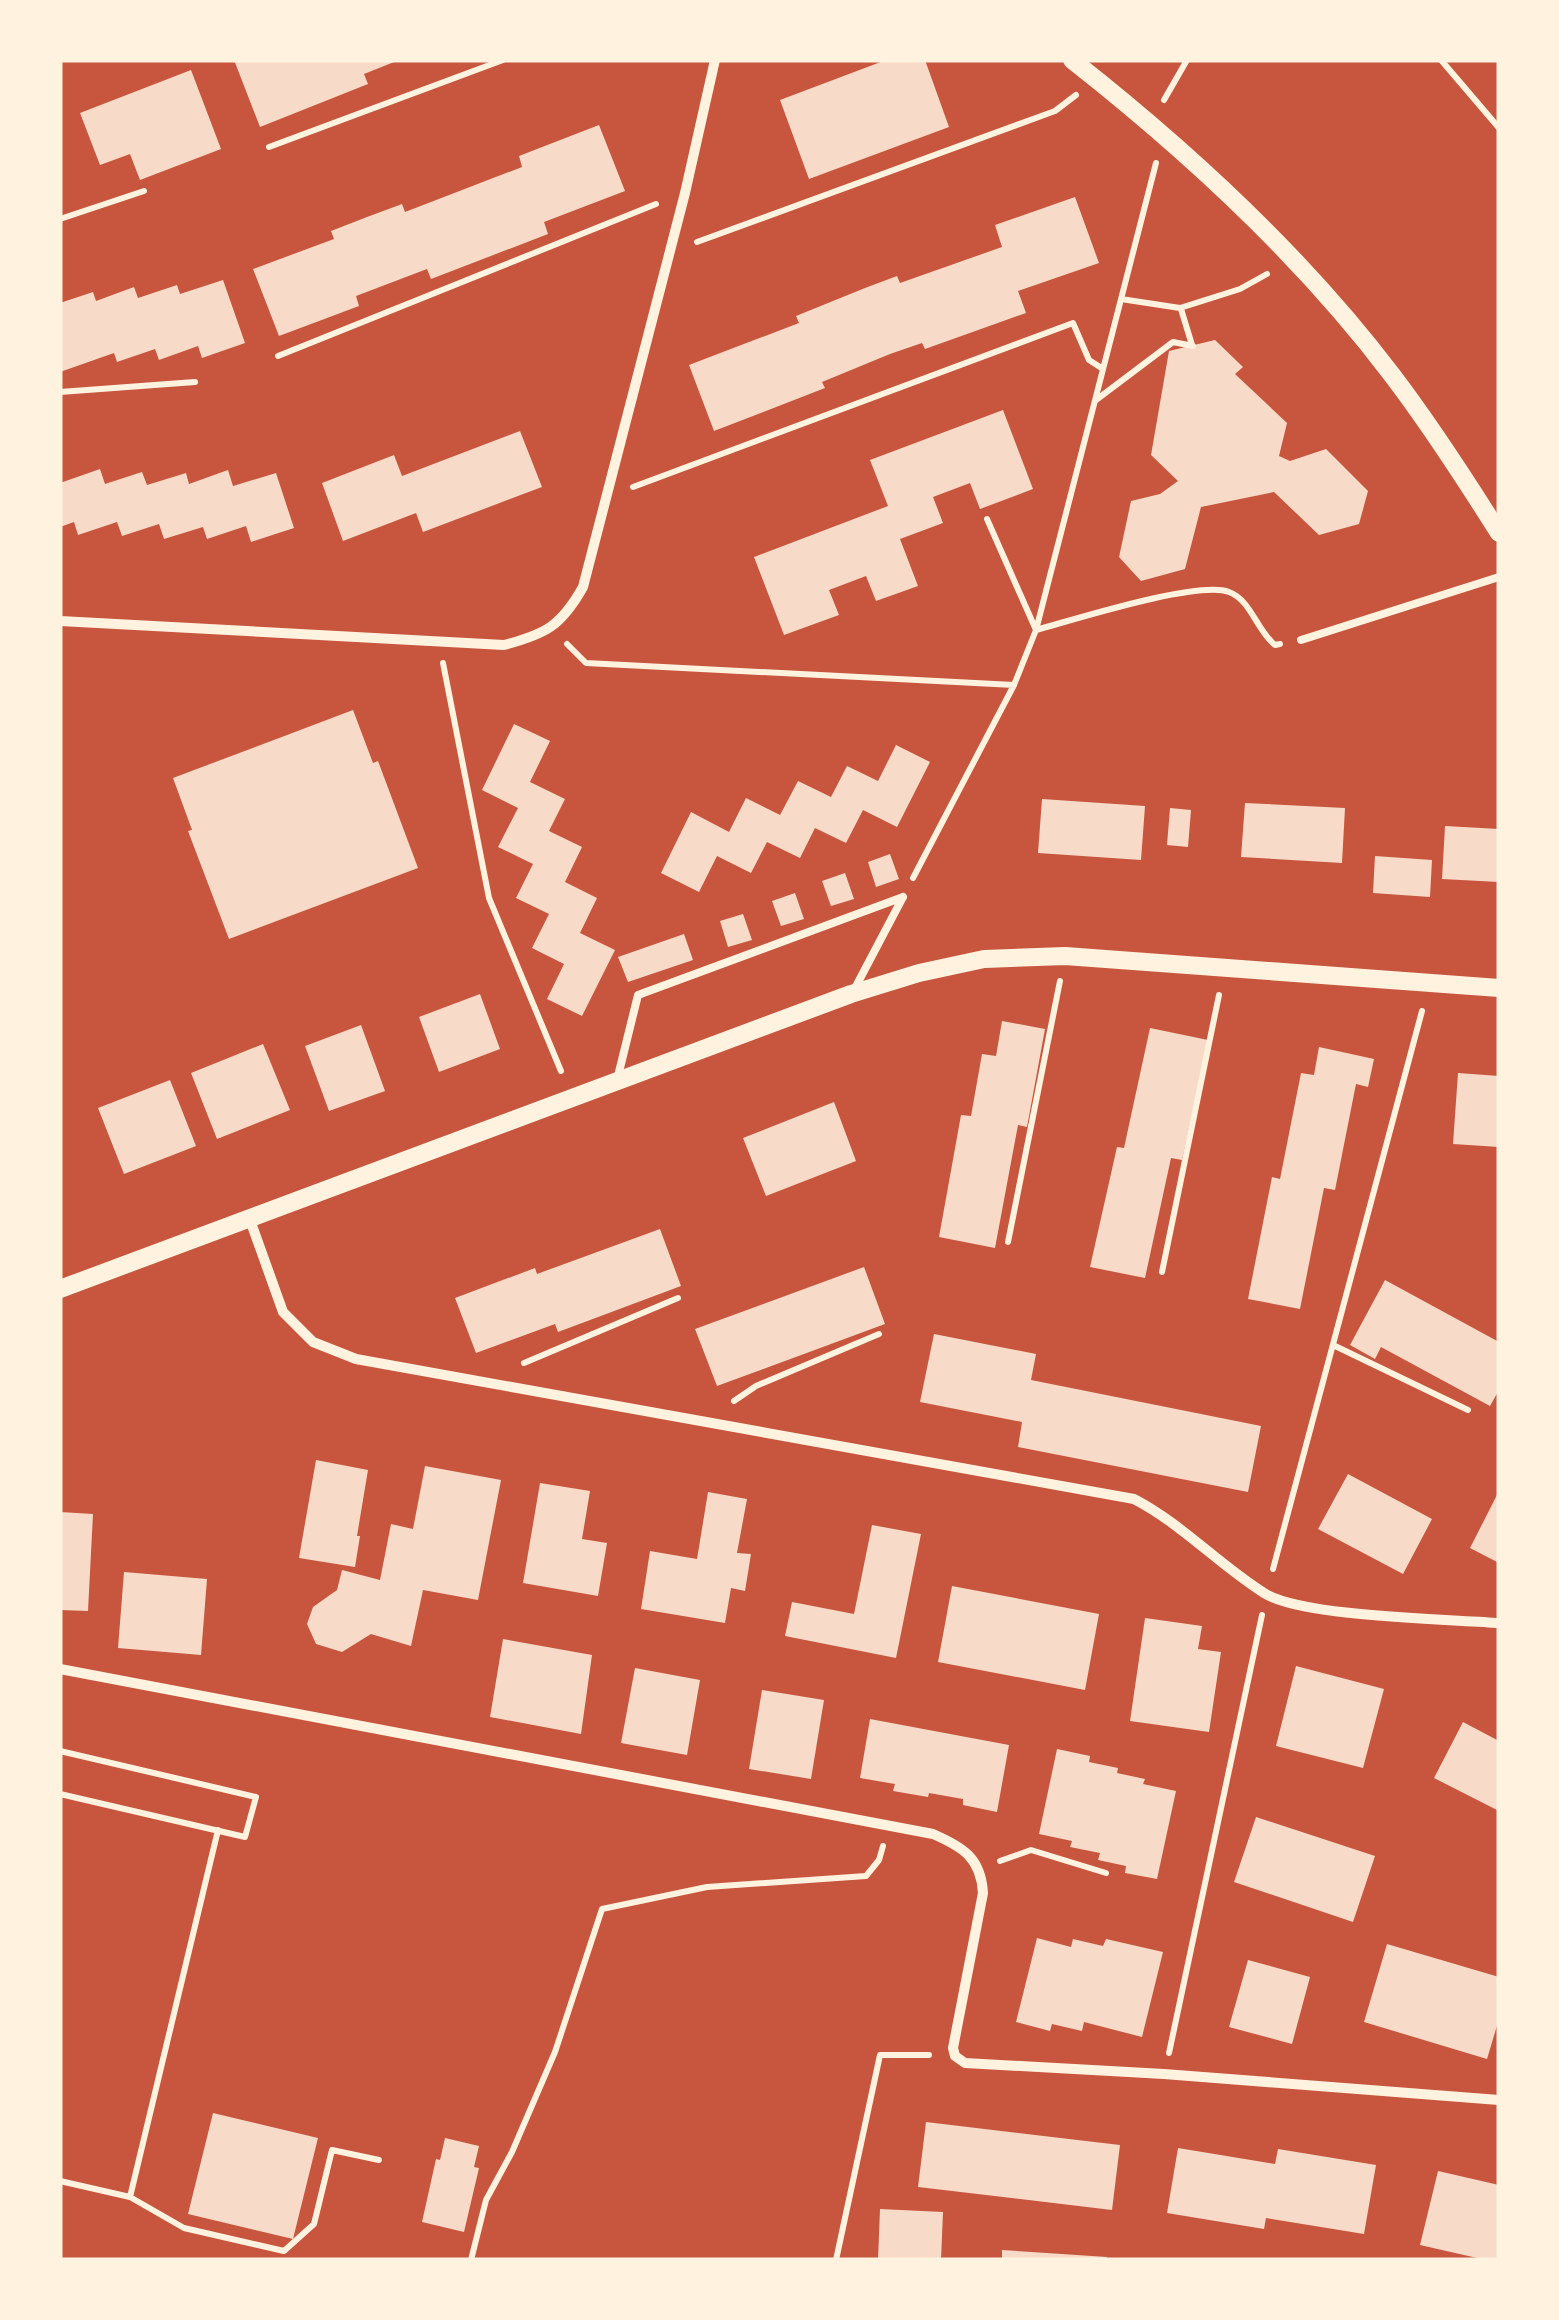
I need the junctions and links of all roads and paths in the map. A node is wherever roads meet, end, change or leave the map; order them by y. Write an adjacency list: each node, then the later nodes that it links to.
1 (503, 60): 9 (path)
2 (715, 60): 11 (street)
3 (1072, 60): 6 (street)
4 (1188, 60): 8 (path)
5 (1441, 60): 7 (path)
6 (1097, 80): 8 (street); 13 (path)
7 (1499, 128)
8 (1157, 129): 15 (path); 24 (street)
9 (269, 147)
10 (144, 191): 12 (path)
11 (684, 192): 13 (street); 17 (path)
12 (60, 219)
13 (669, 252): 22 (street)
14 (1252, 283): 16 (path)
15 (1121, 299): 16 (path); 18 (path)
16 (1180, 308): 21 (path)
17 (278, 356)
18 (1103, 369): 21 (path); 22 (path)
19 (195, 382): 20 (path)
20 (60, 392)
21 (1095, 401): 28 (path)
22 (608, 496): 27 (street)
23 (987, 519): 28 (path)
24 (1499, 534)
25 (1499, 577): 29 (lane)
26 (60, 621): 27 (street)
27 (552, 628): 31 (path)
28 (1036, 630): 29 (path); 31 (path)
29 (1302, 640)
30 (445, 675): 38 (path)
31 (1014, 685): 32 (path)
32 (903, 897): 37 (lane); 39 (lane)
33 (1065, 956): 34 (street); 37 (street); 41 (path)
34 (1224, 969): 35 (street); 42 (path)
35 (1429, 984): 36 (street); 46 (path)
36 (1499, 988)
37 (852, 994): 39 (street)
38 (560, 1066)
39 (616, 1081): 40 (street)
40 (249, 1218): 43 (street); 47 (street)
41 (1008, 1242)
42 (1162, 1272)
43 (61, 1285)
44 (678, 1298): 47 (path)
45 (879, 1334): 49 (path)
46 (1333, 1345): 48 (path); 50 (path)
47 (482, 1382): 49 (street)
48 (1468, 1410)
49 (704, 1422): 50 (street)
50 (1266, 1595): 51 (street); 60 (path)
51 (1499, 1622)
52 (60, 1669): 55 (street)
53 (60, 1751): 56 (path)
54 (60, 1794): 56 (path)
55 (890, 1826): 57 (street); 65 (path)
56 (218, 1830): 64 (path)
57 (980, 1868): 58 (path); 59 (street)
58 (1106, 1874)
59 (955, 2056): 60 (street); 66 (path)
60 (1164, 2074): 61 (street)
61 (1499, 2100)
62 (379, 2160): 64 (path)
63 (60, 2181): 64 (path)
64 (130, 2197)
65 (471, 2260)
66 (836, 2260)

